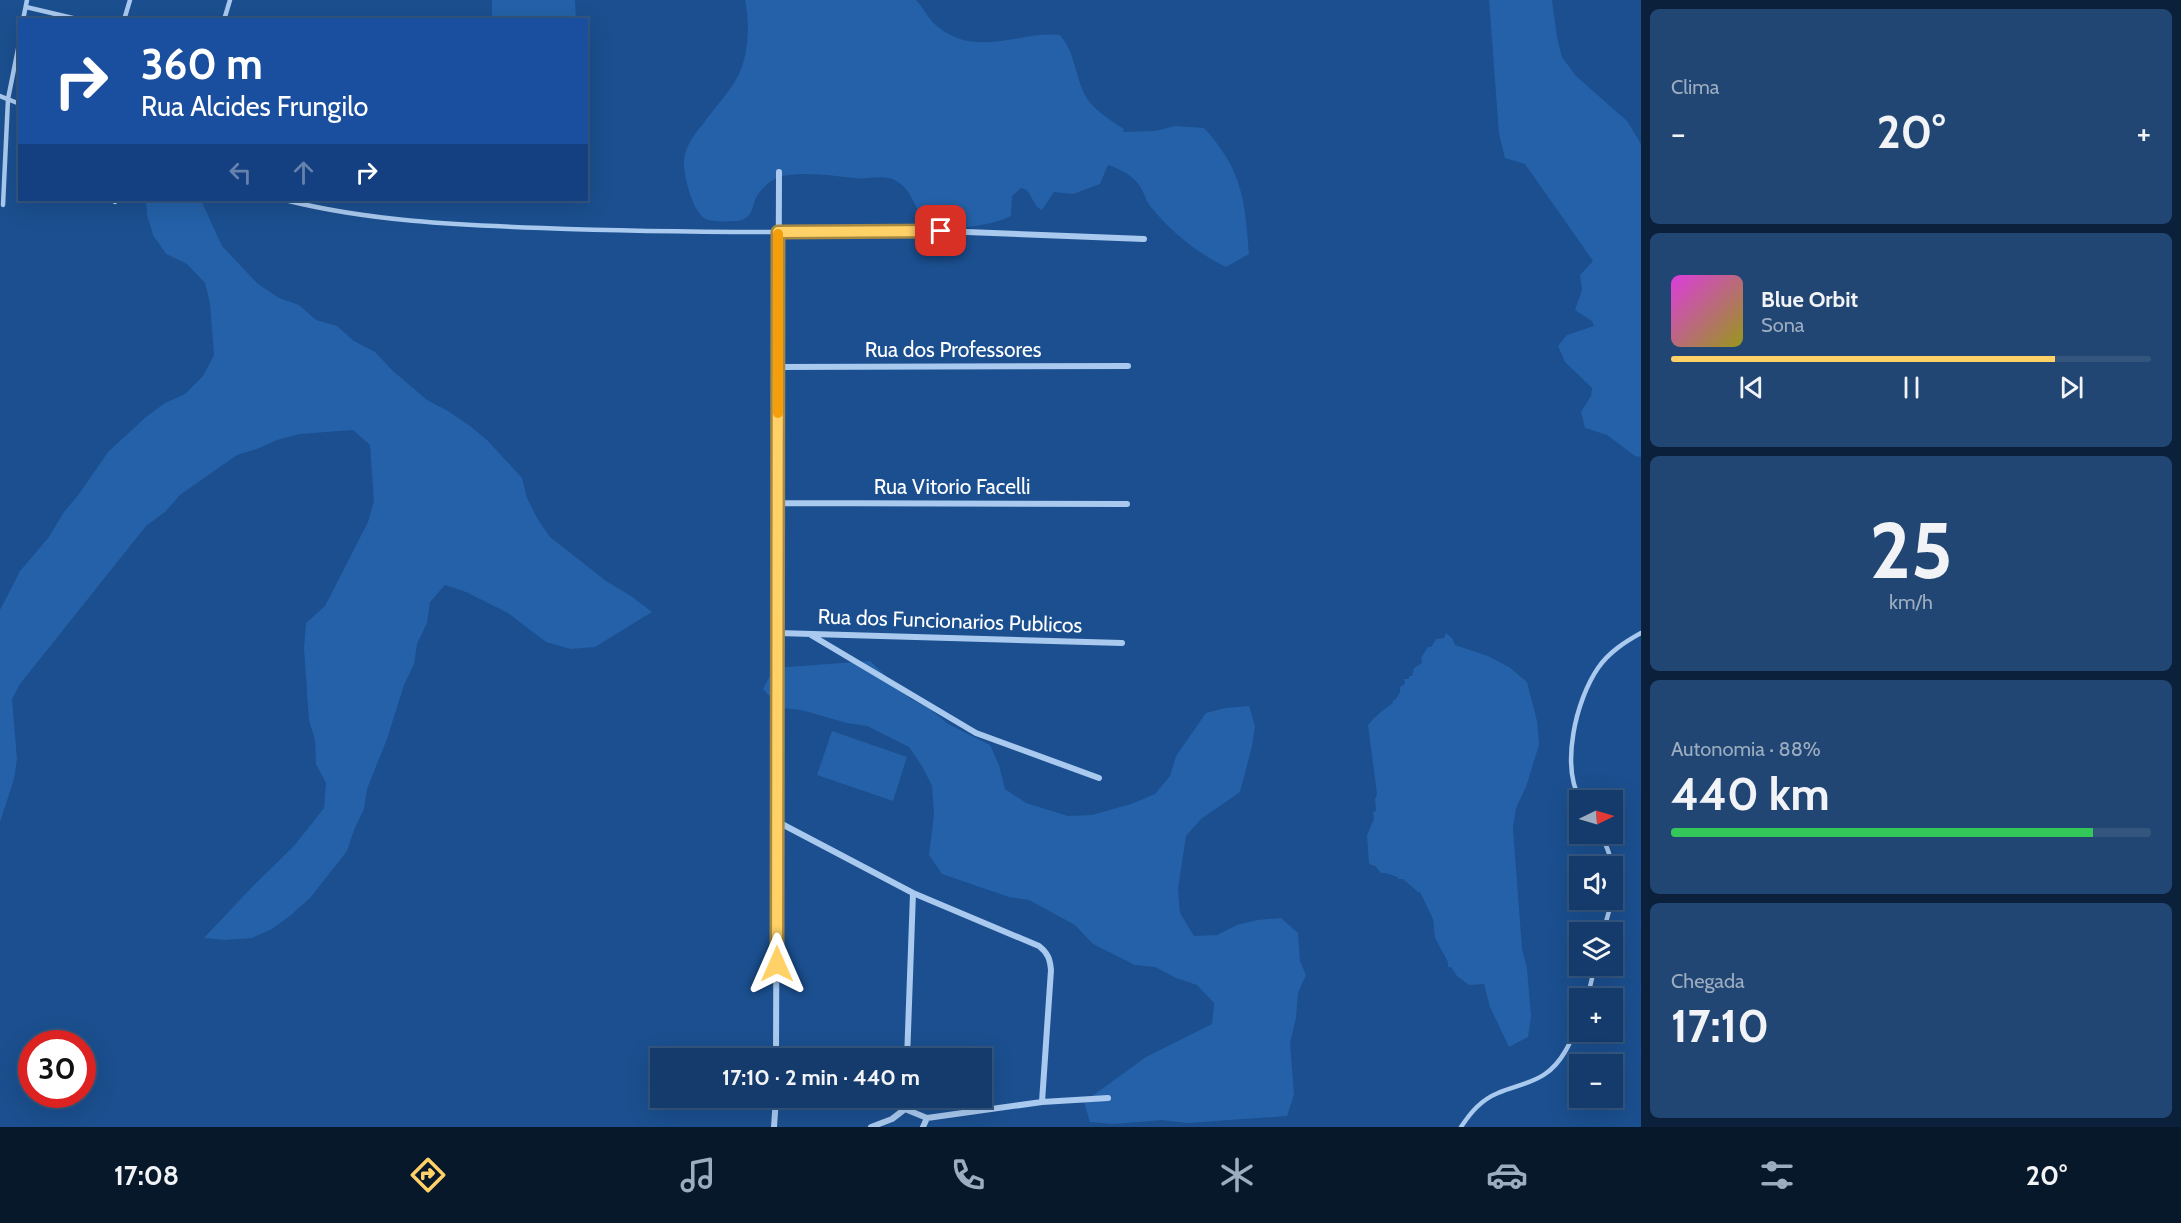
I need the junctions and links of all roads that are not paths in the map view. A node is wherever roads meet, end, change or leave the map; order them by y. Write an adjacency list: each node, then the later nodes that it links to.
1 (27, 0): 4 (lane)
2 (130, 0): 7 (lane)
3 (230, 0): 8 (lane)
4 (26, 7): 5 (lane); 6 (lane)
5 (23, 18)
6 (73, 18)
7 (125, 18)
8 (225, 18)
9 (18, 49): 11 (lane)
10 (0, 96): 11 (lane)
11 (8, 99): 12 (lane); 15 (lane)
12 (18, 103)
13 (779, 172): 16 (street)
14 (289, 201): 16 (lane)
15 (3, 205)
16 (778, 232): 17 (street); 19 (street)
17 (1144, 239)
18 (1128, 366): 19 (street, Rua dos Professores)
19 (778, 367): 20 (street)
20 (778, 503): 21 (street, Rua Vitorio Facelli); 22 (street)
21 (1127, 504)
22 (778, 633): 24 (street, Rua dos Funcionarios Publicos); 28 (street)
23 (1641, 633): 27 (lane)
24 (810, 634): 25 (street, Rua dos Funcionarios Publicos); 26 (street)
25 (1122, 643)
26 (1100, 778)
27 (1576, 790)
28 (778, 822): 29 (street); 31 (street)
29 (913, 893): 32 (street); 34 (street)
30 (1570, 1042): 41 (lane)
31 (776, 1048)
32 (907, 1048)
33 (1108, 1098): 34 (street)
34 (1042, 1102): 37 (street)
35 (775, 1108): 38 (street)
36 (905, 1108): 37 (street); 39 (street)
37 (927, 1118): 40 (street)
38 (774, 1127)
39 (871, 1127)
40 (922, 1127)
41 (1461, 1127)

